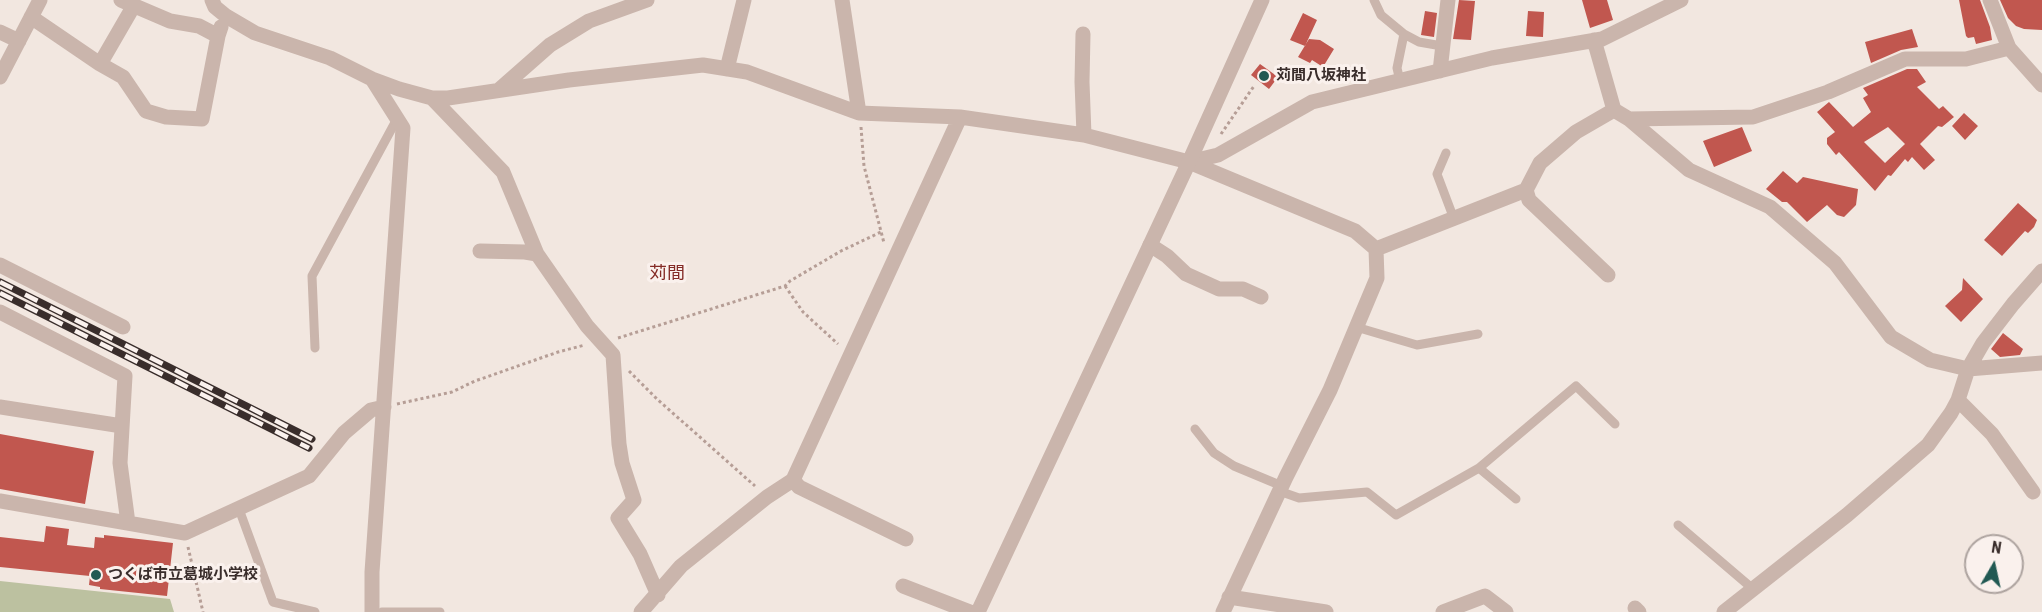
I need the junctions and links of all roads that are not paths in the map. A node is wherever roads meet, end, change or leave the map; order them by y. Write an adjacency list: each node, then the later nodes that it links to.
1 (40, 0): 13 (street)
2 (212, 0): 12 (street)
3 (647, 0): 29 (street)
4 (744, 0): 23 (street)
5 (842, 0): 32 (street)
6 (1262, 0): 38 (street)
7 (1374, 0): 16 (lane)
8 (1448, 0): 20 (street)
9 (1681, 0): 19 (street)
10 (1990, 0): 21 (street)
11 (127, 3): 17 (street); 22 (street)
12 (226, 16): 17 (street); 26 (street)
13 (31, 17): 18 (street); 22 (street)
14 (0, 32): 18 (street)
15 (1083, 34): 36 (street)
16 (1404, 34): 20 (lane); 27 (lane)
17 (218, 36): 22 (street)
18 (19, 40): 25 (street)
19 (1594, 40): 24 (street); 31 (street)
20 (1442, 46): 24 (street)
21 (2009, 48): 28 (street); 35 (street)
22 (100, 64)
23 (727, 69): 29 (street); 32 (street)
24 (1440, 71): 27 (street)
25 (0, 76)
26 (372, 79): 30 (street); 33 (street)
27 (1400, 81): 38 (street)
28 (2042, 85)
29 (500, 89): 30 (street)
30 (432, 98): 44 (street)
31 (1614, 111): 35 (street); 39 (street)
32 (859, 113): 34 (street)
33 (398, 117): 53 (lane); 58 (street)
34 (960, 117): 36 (street); 63 (street)
35 (1629, 119): 55 (street)
36 (1084, 135): 38 (street)
37 (1446, 153): 40 (lane)
38 (1196, 161): 41 (street); 42 (street)
39 (1526, 190): 40 (street); 47 (street)
40 (1454, 219): 42 (street)
41 (1150, 245): 48 (street); 82 (street)
42 (1376, 249): 51 (street)
43 (480, 251): 44 (street)
44 (537, 254): 74 (street)
45 (0, 265): 50 (street)
46 (2042, 271): 55 (street)
47 (1608, 275)
48 (1261, 297)
49 (0, 312): 60 (street)
50 (123, 327)
51 (1356, 327): 52 (lane); 64 (street)
52 (1478, 334)
53 (315, 348)
54 (2042, 363): 55 (street)
55 (1968, 369): 56 (street)
56 (1958, 400): 65 (street); 73 (street)
57 (0, 407): 60 (street)
58 (384, 407): 68 (street); 77 (street)
59 (1615, 424): 62 (lane)
60 (122, 426): 69 (street)
61 (1195, 429): 64 (lane)
62 (1479, 468): 64 (lane); 66 (lane)
63 (793, 480): 71 (street); 74 (street)
64 (1280, 488): 75 (street)
65 (2033, 492)
66 (1516, 499)
67 (0, 501): 69 (street)
68 (239, 509): 69 (street); 76 (lane)
69 (128, 523)
70 (1678, 525): 73 (lane)
71 (906, 539)
72 (903, 586): 81 (street)
73 (1753, 589): 87 (street)
74 (658, 595): 80 (street)
75 (1229, 597): 83 (street); 84 (street)
76 (315, 612)
77 (372, 612)
78 (382, 612): 79 (lane)
79 (440, 612)
80 (641, 612)
81 (970, 612)
82 (978, 612)
83 (1223, 612)
84 (1326, 612)
85 (1443, 612): 86 (street)
86 (1506, 612)
87 (1724, 612)

